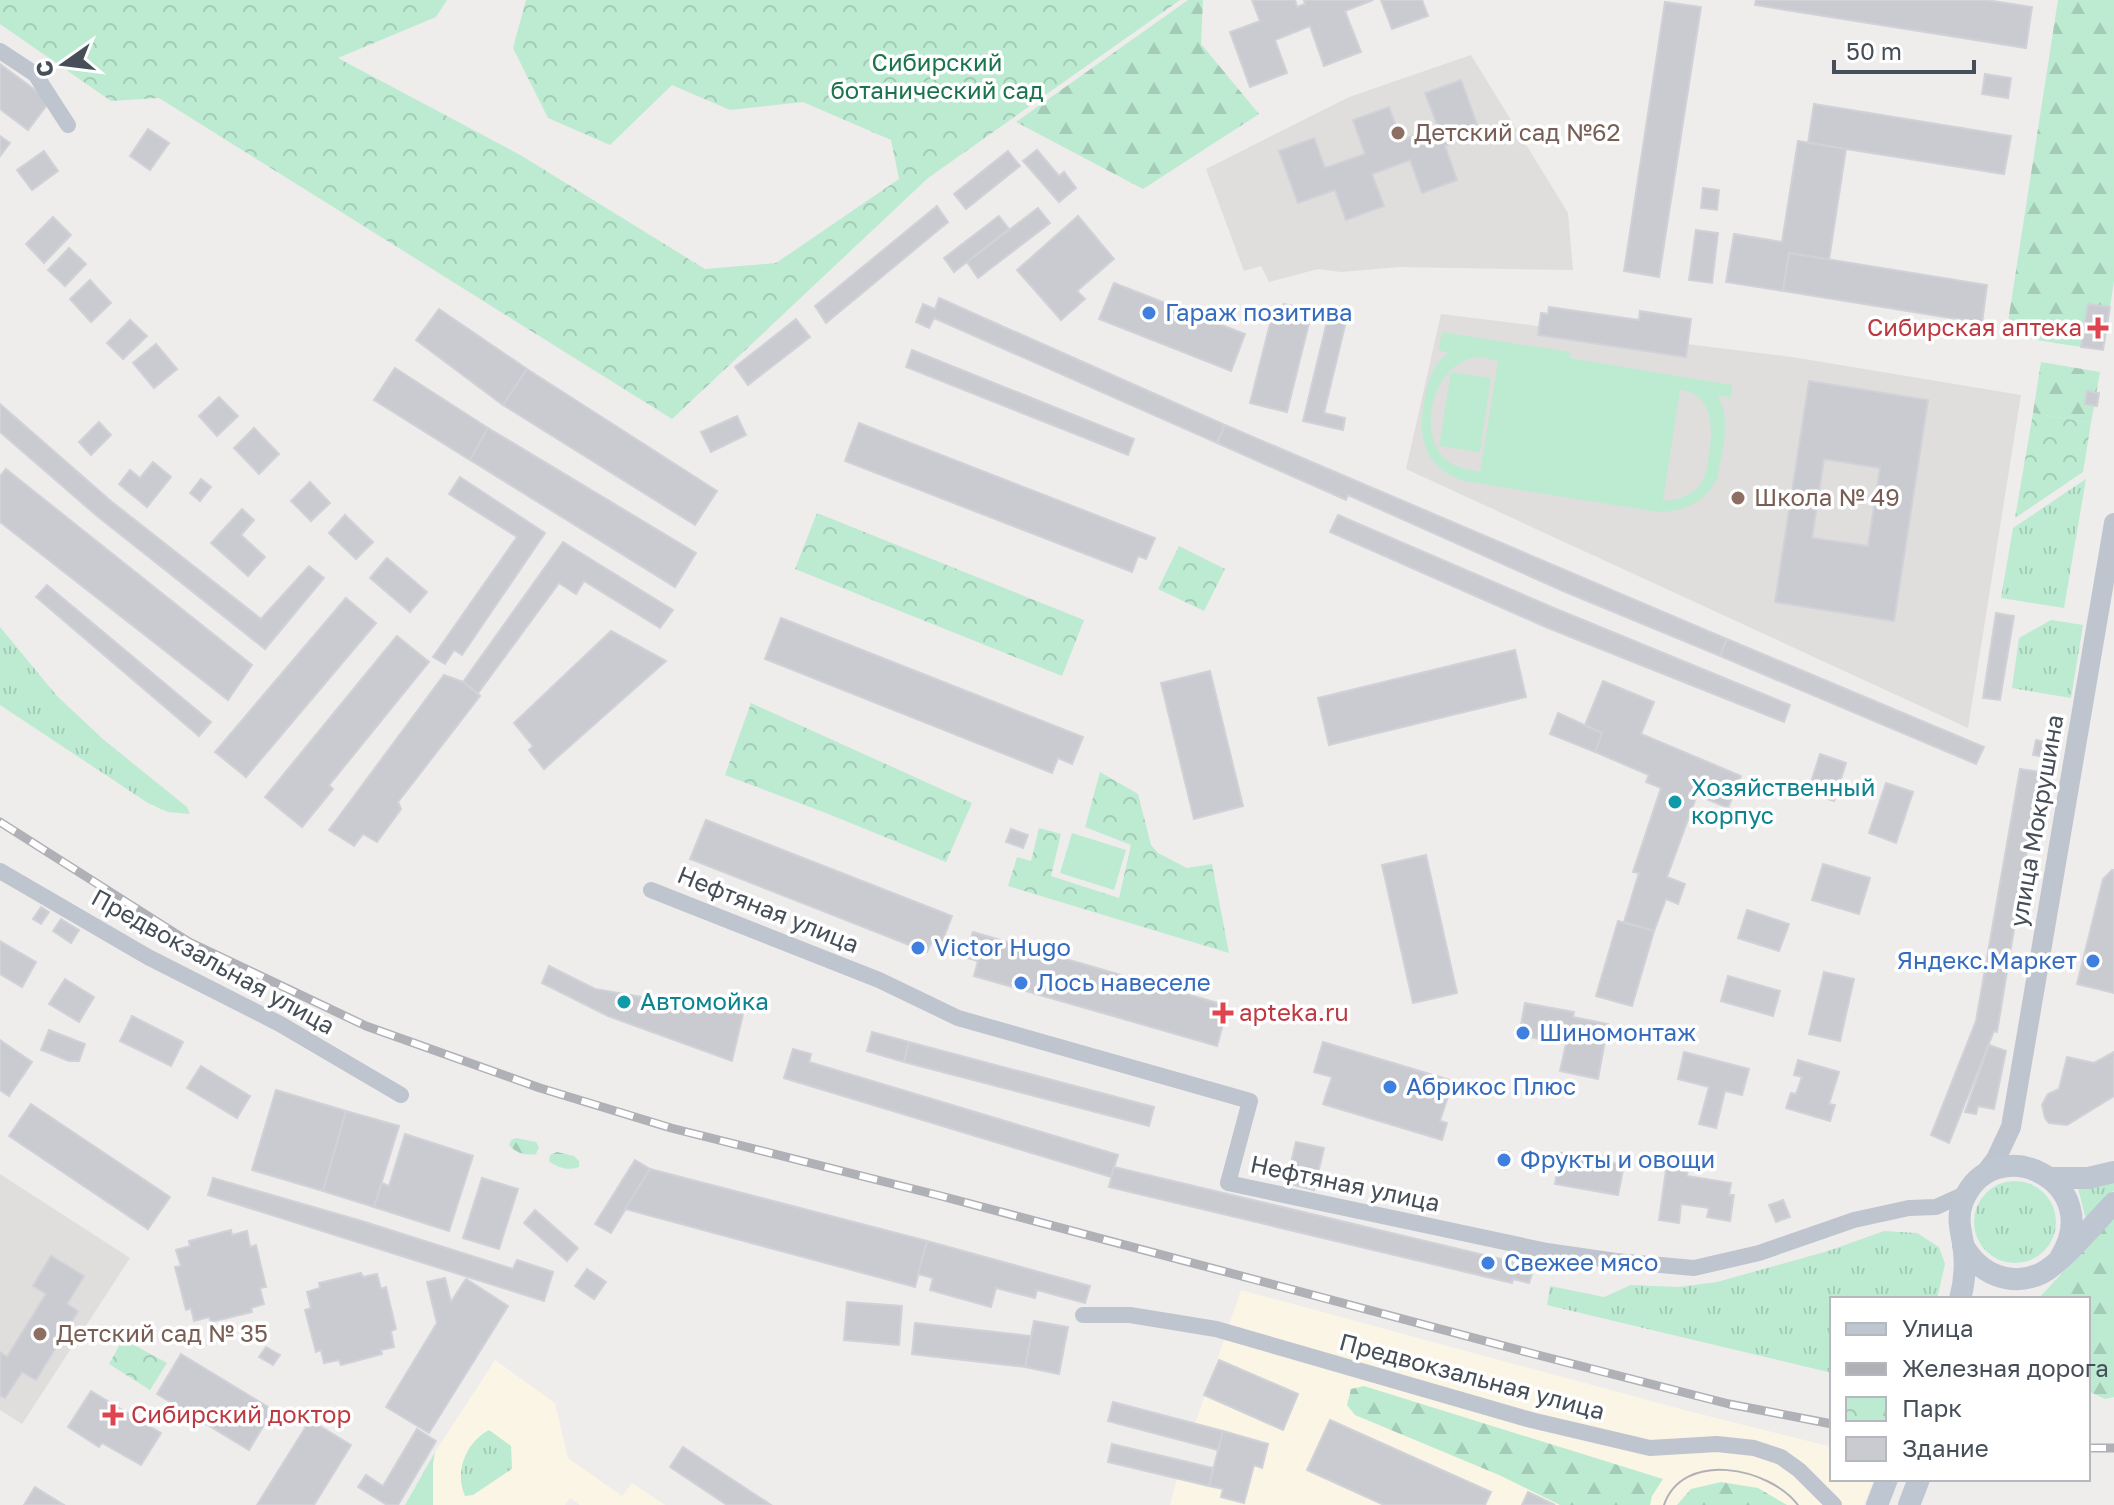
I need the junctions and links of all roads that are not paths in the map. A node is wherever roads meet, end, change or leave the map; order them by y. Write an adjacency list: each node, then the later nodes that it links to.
1 (0, 51): 2 (street)
2 (68, 125)
3 (2114, 523): 7 (street, улица Мокрушина)
4 (0, 871): 6 (street, Предвокзальная улица)
5 (651, 890): 13 (street, Нефтяная улица)
6 (401, 1095)
7 (2011, 1127): 9 (street); 10 (street, улица Мокрушина)
8 (2114, 1172): 9 (main road)
9 (2043, 1174): 10 (main road); 15 (main road)
10 (1983, 1176): 11 (main road)
11 (1967, 1193): 13 (street, Нефтяная улица); 14 (main road)
12 (2114, 1203): 15 (main road)
13 (1922, 1209): 14 (street)
14 (1961, 1238): 15 (main road); 16 (main road)
15 (2051, 1265): 17 (main road)
16 (1960, 1297)
17 (2012, 1297)
18 (1083, 1315): 21 (street, Предвокзальная улица)
19 (1886, 1481): 22 (main road)
20 (1918, 1481): 23 (main road)
21 (1834, 1505)
22 (1877, 1505)
23 (1909, 1505)

